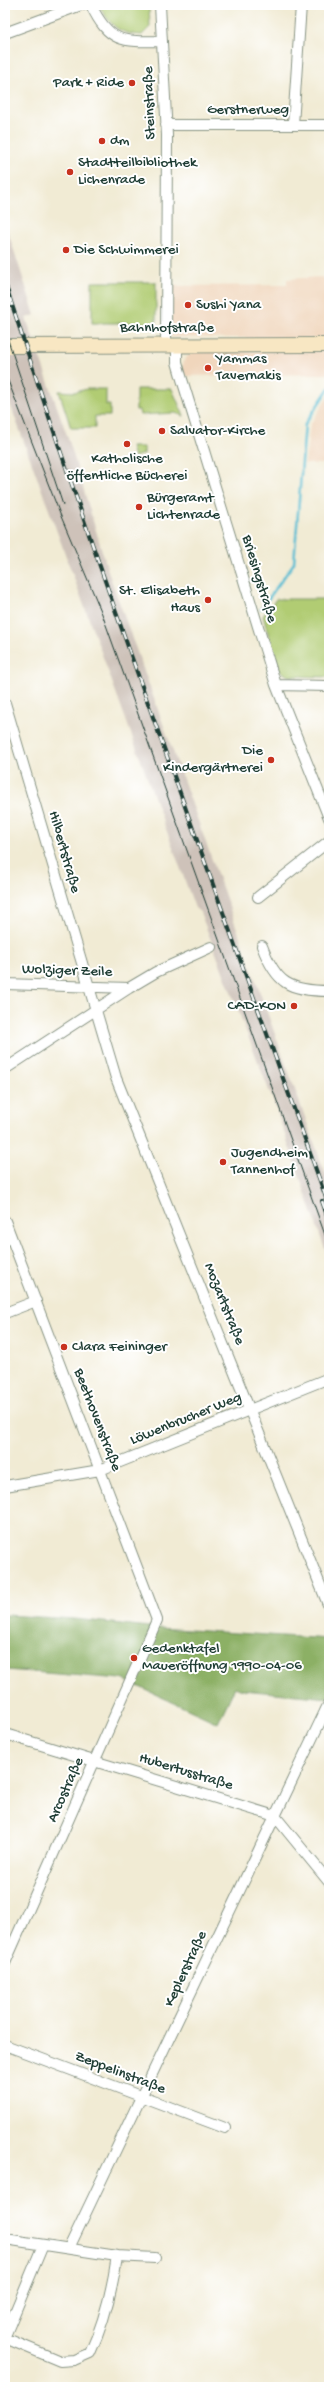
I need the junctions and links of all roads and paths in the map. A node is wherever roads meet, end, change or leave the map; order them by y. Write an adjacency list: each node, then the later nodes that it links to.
1 (81, 5): 5 (street)
2 (91, 5): 6 (street)
3 (160, 5): 6 (street, Steinstraße)
4 (301, 5): 8 (street)
5 (5, 33)
6 (162, 40): 7 (street, Steinstraße)
7 (166, 125): 8 (street, Gerstnerweg); 10 (street, Steinstraße)
8 (293, 125): 9 (street, Gerstnerweg)
9 (329, 125)
10 (172, 345): 11 (street, Bahnhofstraße); 12 (street, Bahnhofstraße); 13 (street, Briesingstraße)
11 (5, 346)
12 (329, 346)
13 (276, 686): 14 (street); 16 (street, Briesingstraße)
14 (329, 686)
15 (5, 703): 22 (street, Hilbertstraße)
16 (329, 818)
17 (329, 841): 18 (street)
18 (258, 897)
19 (262, 946): 24 (street)
20 (212, 947): 23 (street, Wolziger Zeile)
21 (5, 984): 22 (street, Wolziger Zeile)
22 (87, 986): 23 (street, Wolziger Zeile); 25 (street, Hilbertstraße)
23 (129, 988): 25 (street, Wolziger Zeile)
24 (329, 991)
25 (96, 1010): 26 (street, Wolziger Zeile); 31 (street, Mozartstraße)
26 (5, 1069)
27 (5, 1221): 28 (street, Beethovenstraße)
28 (36, 1302): 29 (street); 32 (street, Beethovenstraße)
29 (5, 1313)
30 (329, 1378): 31 (street, Löwenbrucher Weg)
31 (250, 1410): 32 (street, Löwenbrucher Weg); 34 (street, Mozartstraße)
32 (100, 1470): 33 (street, Löwenbrucher Weg); 35 (street, Beethovenstraße)
33 (5, 1486)
34 (329, 1607)
35 (153, 1629): 38 (street, Arcostraße)
36 (329, 1703): 39 (street, Keplerstraße)
37 (5, 1734): 38 (street, Hubertusstraße)
38 (95, 1761): 39 (street, Hubertusstraße); 41 (street, Arcostraße)
39 (275, 1816): 40 (street); 43 (street, Keplerstraße)
40 (329, 1882)
41 (5, 1963)
42 (5, 2045): 43 (street, Zeppelinstraße)
43 (141, 2098): 44 (street, Zeppelinstraße); 47 (street, Keplerstraße)
44 (225, 2128)
45 (5, 2239): 46 (street)
46 (43, 2245): 47 (street); 50 (street)
47 (69, 2248): 48 (street)
48 (117, 2256): 49 (street); 50 (street)
49 (155, 2258)
50 (5, 2337)

